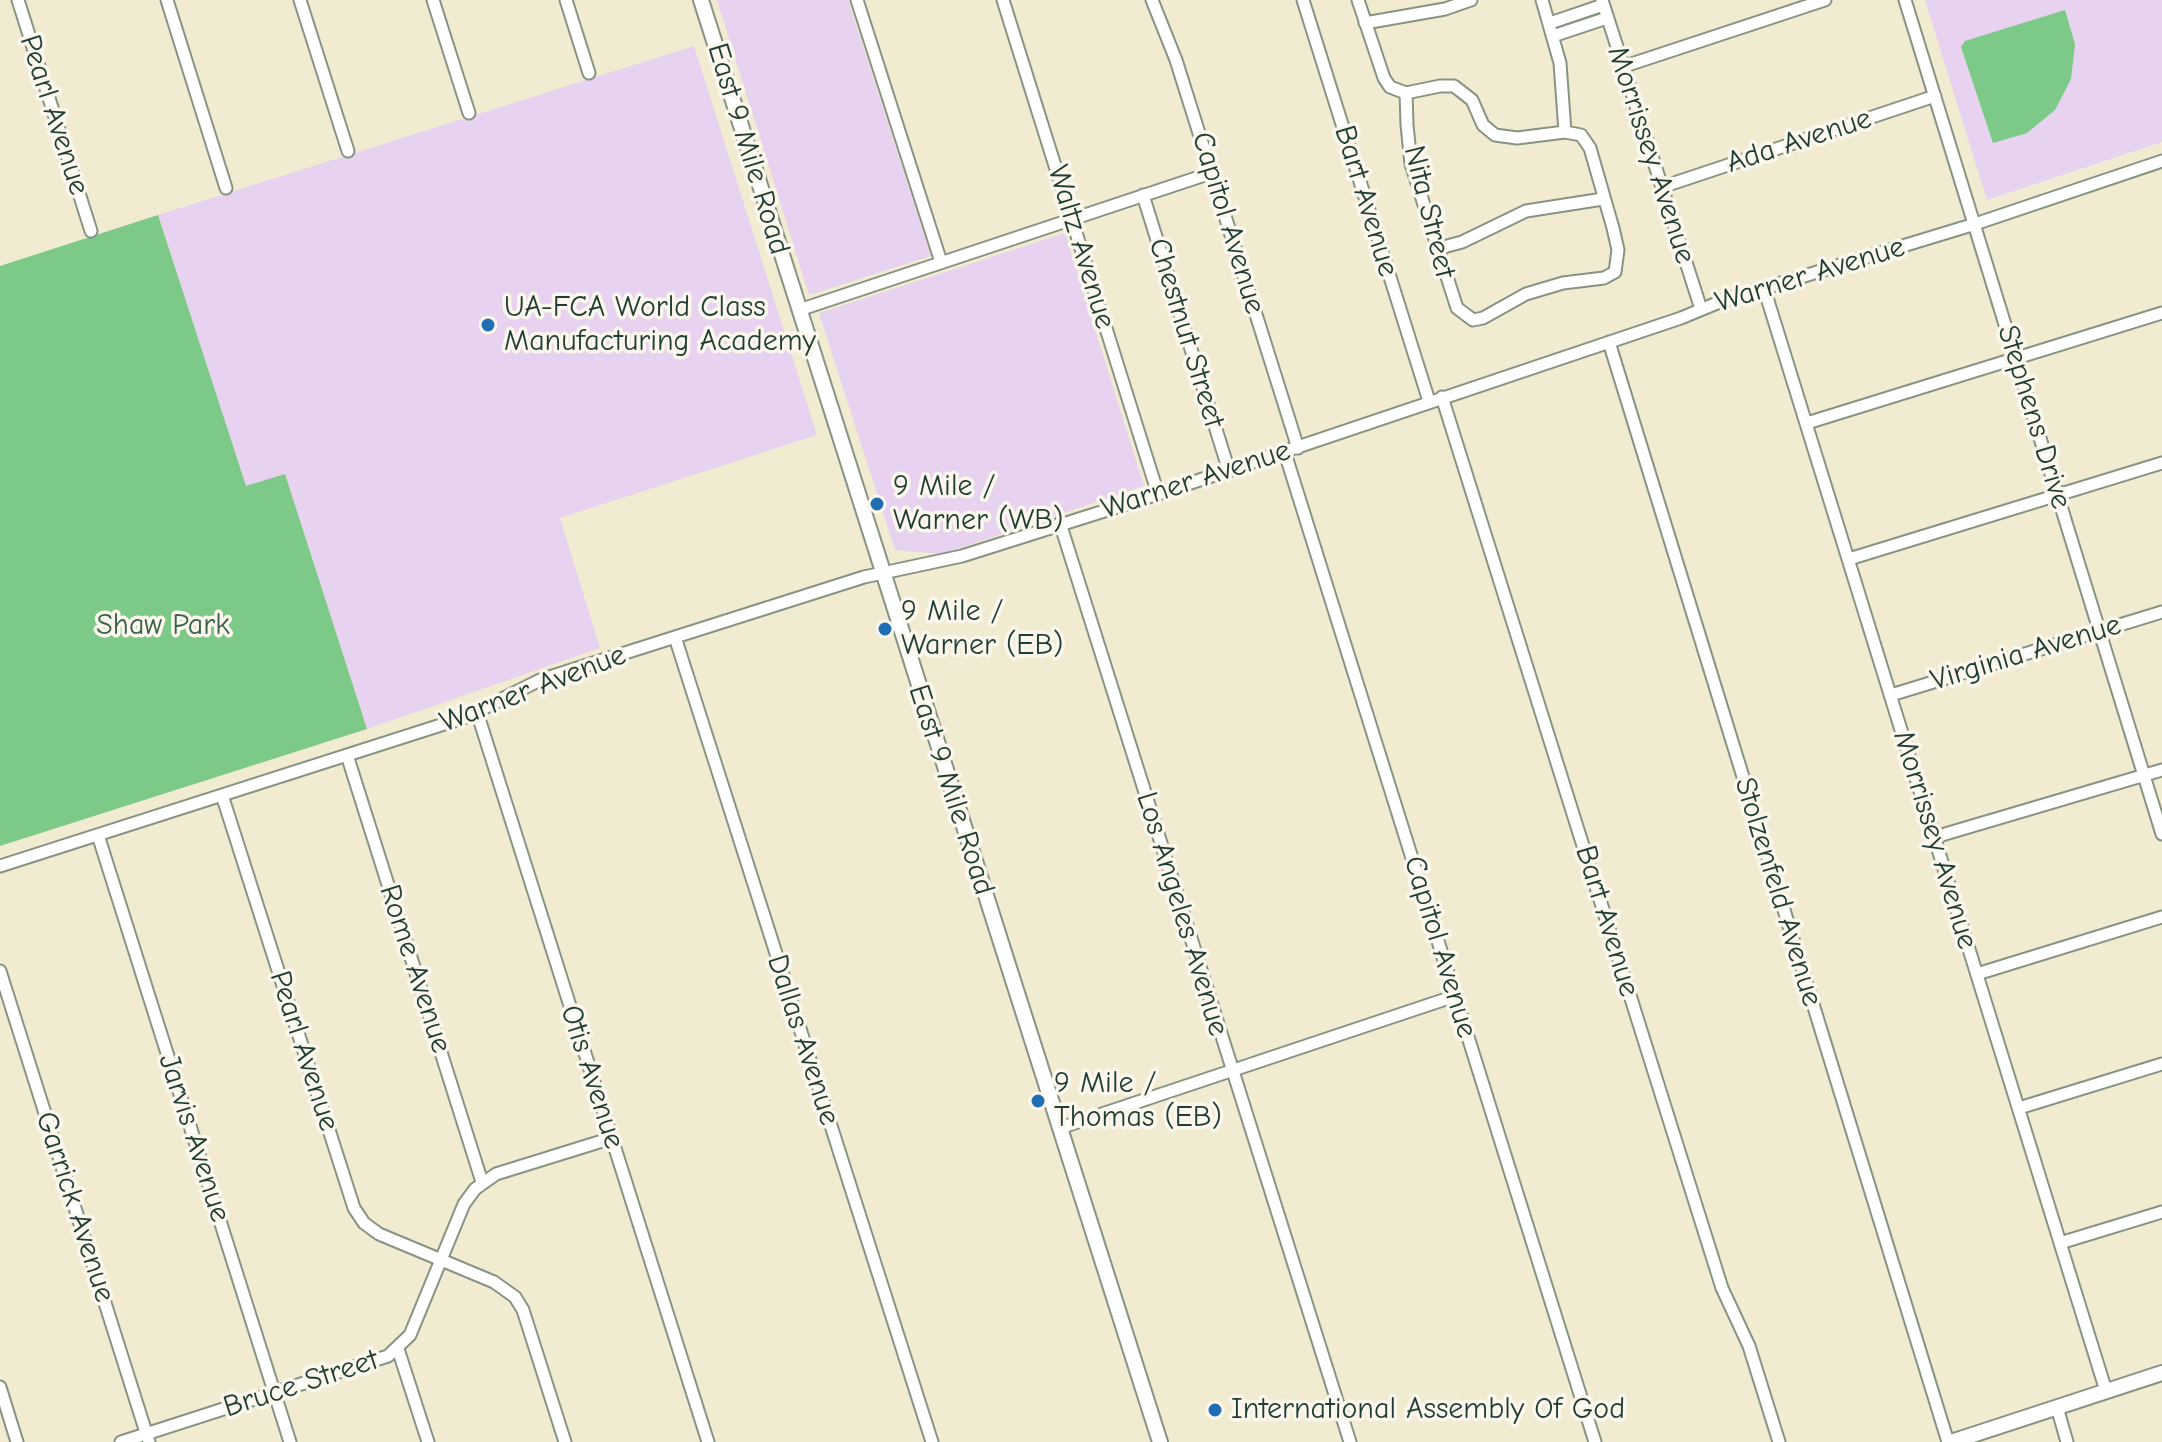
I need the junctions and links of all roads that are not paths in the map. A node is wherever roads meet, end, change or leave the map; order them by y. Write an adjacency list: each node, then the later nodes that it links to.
1 (18, 0): 36 (street, Pearl Avenue)
2 (167, 0): 31 (street)
3 (300, 0): 27 (street)
4 (433, 0): 25 (street)
5 (566, 0): 22 (street)
6 (701, 0): 41 (main road, East 9 Mile Road)
7 (857, 0): 38 (street)
8 (1003, 0): 34 (street, Waltz Avenue)
9 (1152, 0): 29 (street, Capitol Avenue)
10 (1303, 0): 46 (street, Bart Avenue)
11 (1358, 0): 18 (street)
12 (1471, 0): 18 (street)
13 (1542, 0): 19 (street)
14 (1825, 0): 21 (street)
15 (1905, 0): 24 (street, Stephens Drive)
16 (1602, 3): 17 (street, Morrissey Avenue); 19 (street)
17 (1607, 18): 20 (street); 21 (street, Morrissey Avenue)
18 (1365, 23): 23 (street)
19 (1550, 23): 20 (street)
20 (1553, 36): 26 (street)
21 (1625, 66): 30 (street, Morrissey Avenue)
22 (589, 73)
23 (1406, 93): 26 (street); 37 (street, Nita Street)
24 (1935, 96): 30 (street, Ada Avenue); 35 (street, Stephens Drive)
25 (469, 113)
26 (1565, 132): 33 (street)
27 (348, 151)
28 (2162, 161): 35 (street, Warner Avenue)
29 (1211, 173): 32 (street); 48 (street, Capitol Avenue)
30 (1662, 187): 40 (street, Morrissey Avenue)
31 (226, 188)
32 (1143, 195): 34 (street); 51 (street, Chestnut Street)
33 (1603, 199): 37 (street); 37 (street, Nita Street)
34 (1072, 219): 38 (street); 52 (street, Waltz Avenue)
35 (1975, 224): 39 (street, Warner Avenue); 44 (street, Stephens Drive)
36 (91, 231)
37 (1436, 249)
38 (941, 262): 41 (street)
39 (1764, 288): 40 (street, Warner Avenue); 47 (street, Morrissey Avenue)
40 (1701, 309): 43 (street, Warner Avenue)
41 (799, 310): 56 (main road, East 9 Mile Road)
42 (2162, 313): 44 (street)
43 (1609, 342): 45 (street, Warner Avenue); 101 (street, Stolzenfeld Avenue)
44 (2017, 359): 47 (street); 53 (street, Stephens Drive)
45 (1442, 397): 46 (street, Warner Avenue); 100 (street, Bart Avenue)
46 (1429, 401): 48 (street, Warner Avenue)
47 (1807, 423): 55 (street, Morrissey Avenue)
48 (1298, 448): 49 (street, Warner Avenue)
49 (1285, 453): 51 (street, Warner Avenue); 73 (street, Capitol Avenue)
50 (2162, 463): 53 (street)
51 (1229, 471): 52 (street, Warner Avenue)
52 (1158, 494): 54 (street, Warner Avenue)
53 (2058, 495): 55 (street); 58 (street, Stephens Drive)
54 (1060, 523): 56 (street, Warner Avenue); 75 (street, Los Angeles Avenue)
55 (1849, 559): 60 (street, Morrissey Avenue)
56 (882, 573): 59 (street, Warner Avenue); 77 (main road, East 9 Mile Road)
57 (2162, 612): 58 (street, Virginia Avenue)
58 (2100, 631): 60 (street, Virginia Avenue); 64 (street, Stephens Drive)
59 (675, 637): 61 (street, Warner Avenue); 96 (street, Dallas Avenue)
60 (1891, 695): 68 (street, Morrissey Avenue)
61 (477, 712): 62 (street, Warner Avenue); 78 (street, Otis Avenue)
62 (347, 755): 65 (street, Warner Avenue); 79 (street, Rome Avenue)
63 (2162, 770): 64 (street)
64 (2144, 776): 66 (street, Stephens Drive); 68 (street)
65 (222, 795): 67 (street, Warner Avenue); 82 (street, Pearl Avenue)
66 (2162, 834)
67 (98, 835): 69 (street, Warner Avenue); 87 (street, Jarvis Avenue)
68 (1935, 837): 72 (street, Morrissey Avenue)
69 (0, 866)
70 (2162, 917): 72 (street)
71 (0, 971): 89 (street, Garrick Avenue)
72 (1977, 974): 76 (street, Morrissey Avenue)
73 (1455, 996): 75 (street); 99 (street, Capitol Avenue)
74 (2162, 1064): 76 (street)
75 (1230, 1070): 77 (street); 98 (street, Los Angeles Avenue)
76 (2019, 1108): 81 (street, Morrissey Avenue)
77 (1060, 1128): 97 (main road, East 9 Mile Road)
78 (612, 1138): 79 (street); 95 (street, Otis Avenue)
79 (482, 1182): 82 (street, Bruce Street)
80 (2162, 1212): 81 (street)
81 (2060, 1243): 86 (street, Morrissey Avenue)
82 (441, 1260): 83 (street, Bruce Street); 94 (street)
83 (398, 1349): 87 (street, Bruce Street); 93 (street)
84 (2162, 1373): 86 (main road)
85 (0, 1387): 90 (street)
86 (2106, 1391): 88 (main road)
87 (275, 1394): 89 (street, Bruce Street); 92 (street, Jarvis Avenue)
88 (2057, 1407): 101 (main road); 102 (street)
89 (148, 1438): 91 (street, Bruce Street)
90 (17, 1442)
91 (121, 1442)
92 (290, 1442)
93 (428, 1442)
94 (565, 1442)
95 (708, 1442)
96 (932, 1442)
97 (1160, 1442)
98 (1350, 1442)
99 (1595, 1442)
100 (1779, 1442)
101 (1949, 1442)
102 (2067, 1442)

